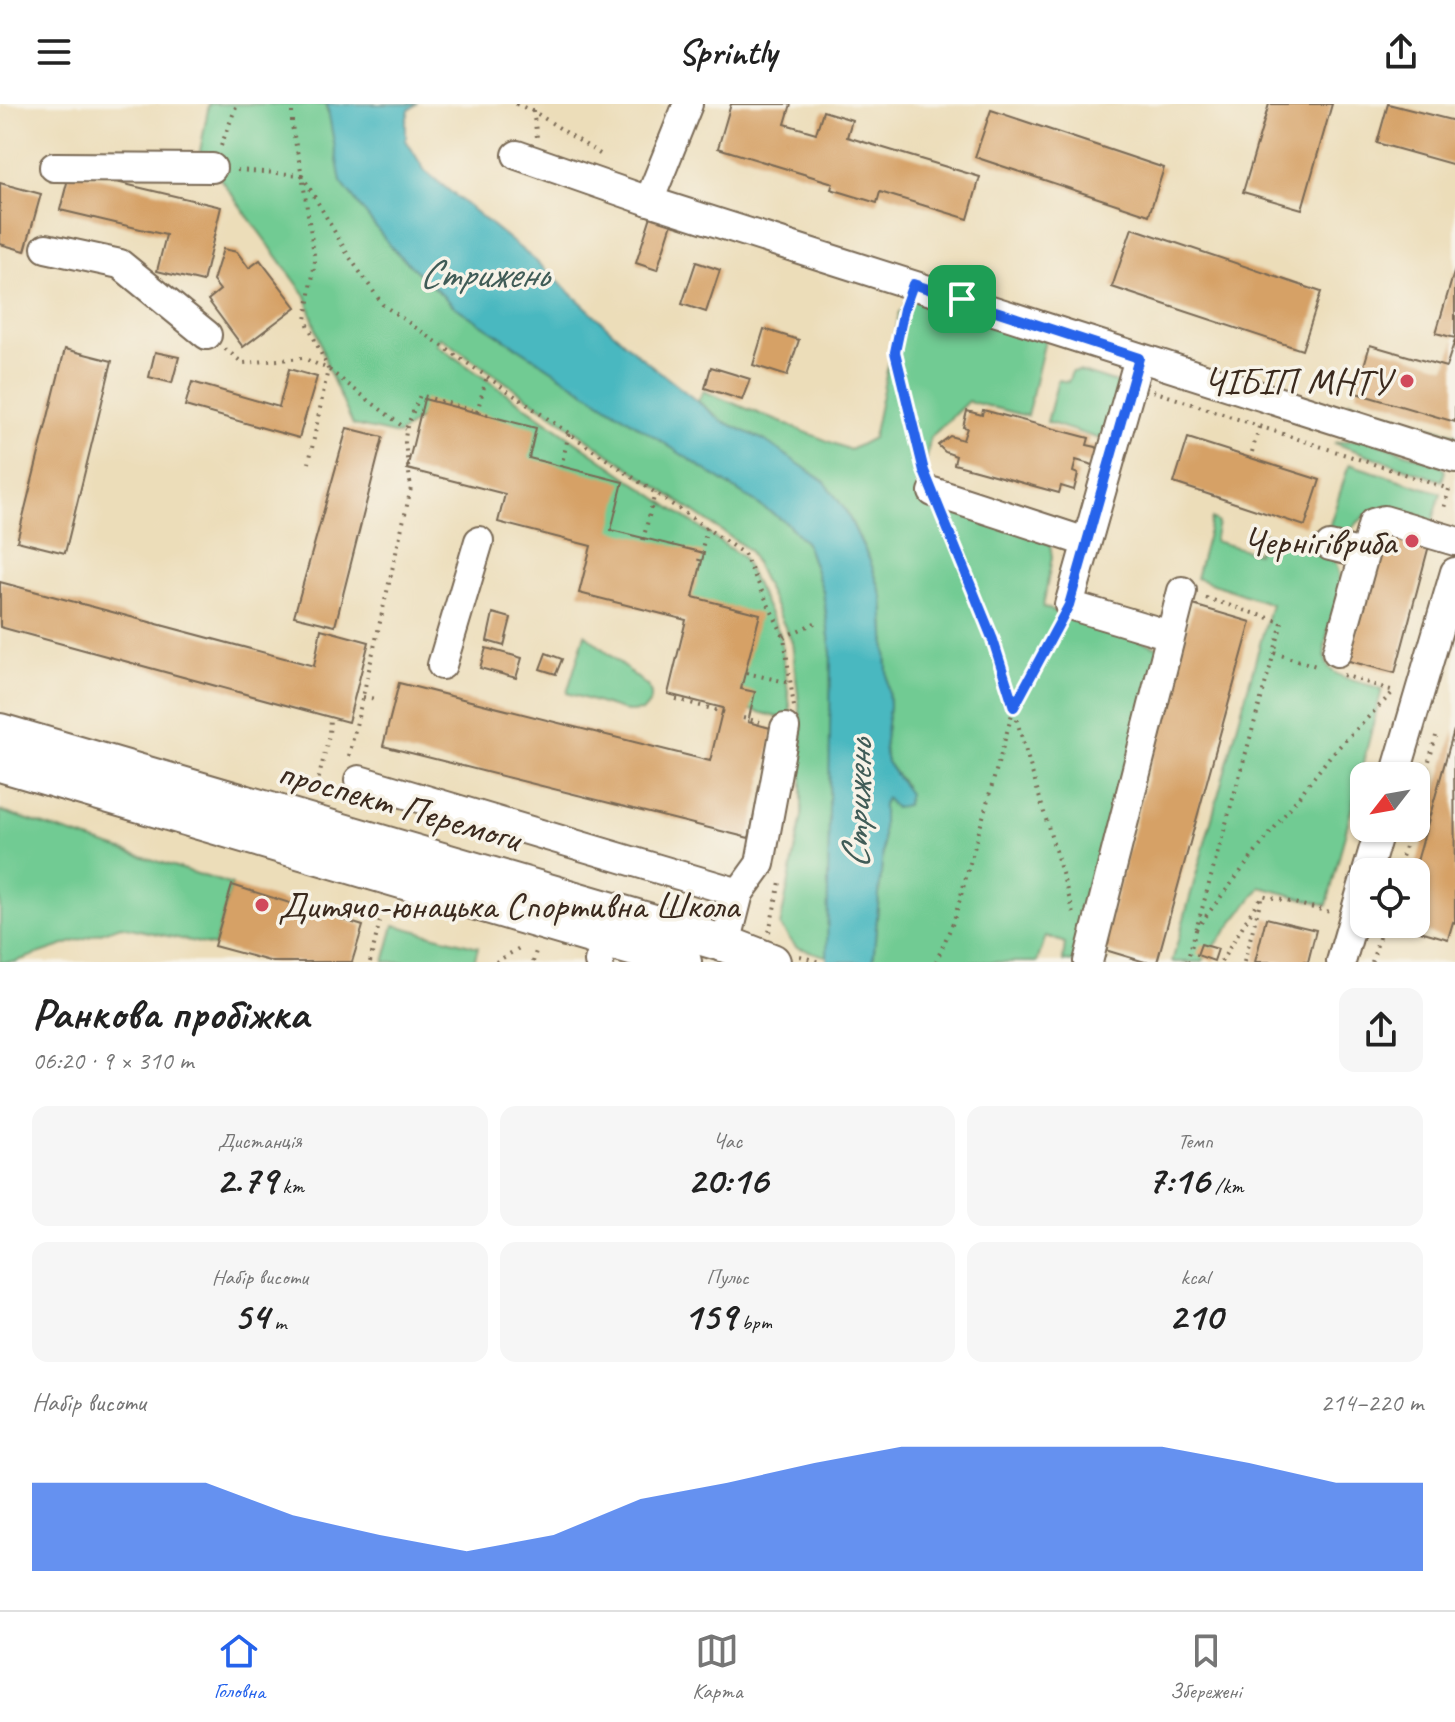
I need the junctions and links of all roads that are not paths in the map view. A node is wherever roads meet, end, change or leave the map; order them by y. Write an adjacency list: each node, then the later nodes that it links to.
1 (688, 104): 5 (street)
2 (517, 155): 5 (street)
3 (54, 167): 4 (street)
4 (212, 168)
5 (649, 201): 8 (street)
6 (46, 248): 7 (street)
7 (207, 335)
8 (1136, 371): 9 (street); 13 (street)
9 (1455, 458)
10 (933, 492): 13 (street)
11 (1446, 538): 15 (street)
12 (479, 541): 20 (street)
13 (1086, 542): 18 (street)
14 (1330, 546): 15 (street)
15 (1363, 554): 19 (street)
16 (1455, 572): 23 (street)
17 (1182, 591): 18 (street)
18 (1170, 635): 32 (street)
19 (1329, 663)
20 (442, 665)
21 (790, 718): 26 (street)
22 (0, 732): 28 (main road, проспект Перемоги)
23 (1396, 762)
24 (0, 763): 29 (main road, проспект Перемоги)
25 (353, 772): 26 (street)
26 (739, 893): 28 (street)
27 (1350, 931): 33 (street)
28 (726, 944): 30 (main road, проспект Перемоги)
29 (603, 950): 31 (main road, проспект Перемоги)
30 (780, 951)
31 (683, 962)
32 (1089, 962)
33 (1341, 962)

